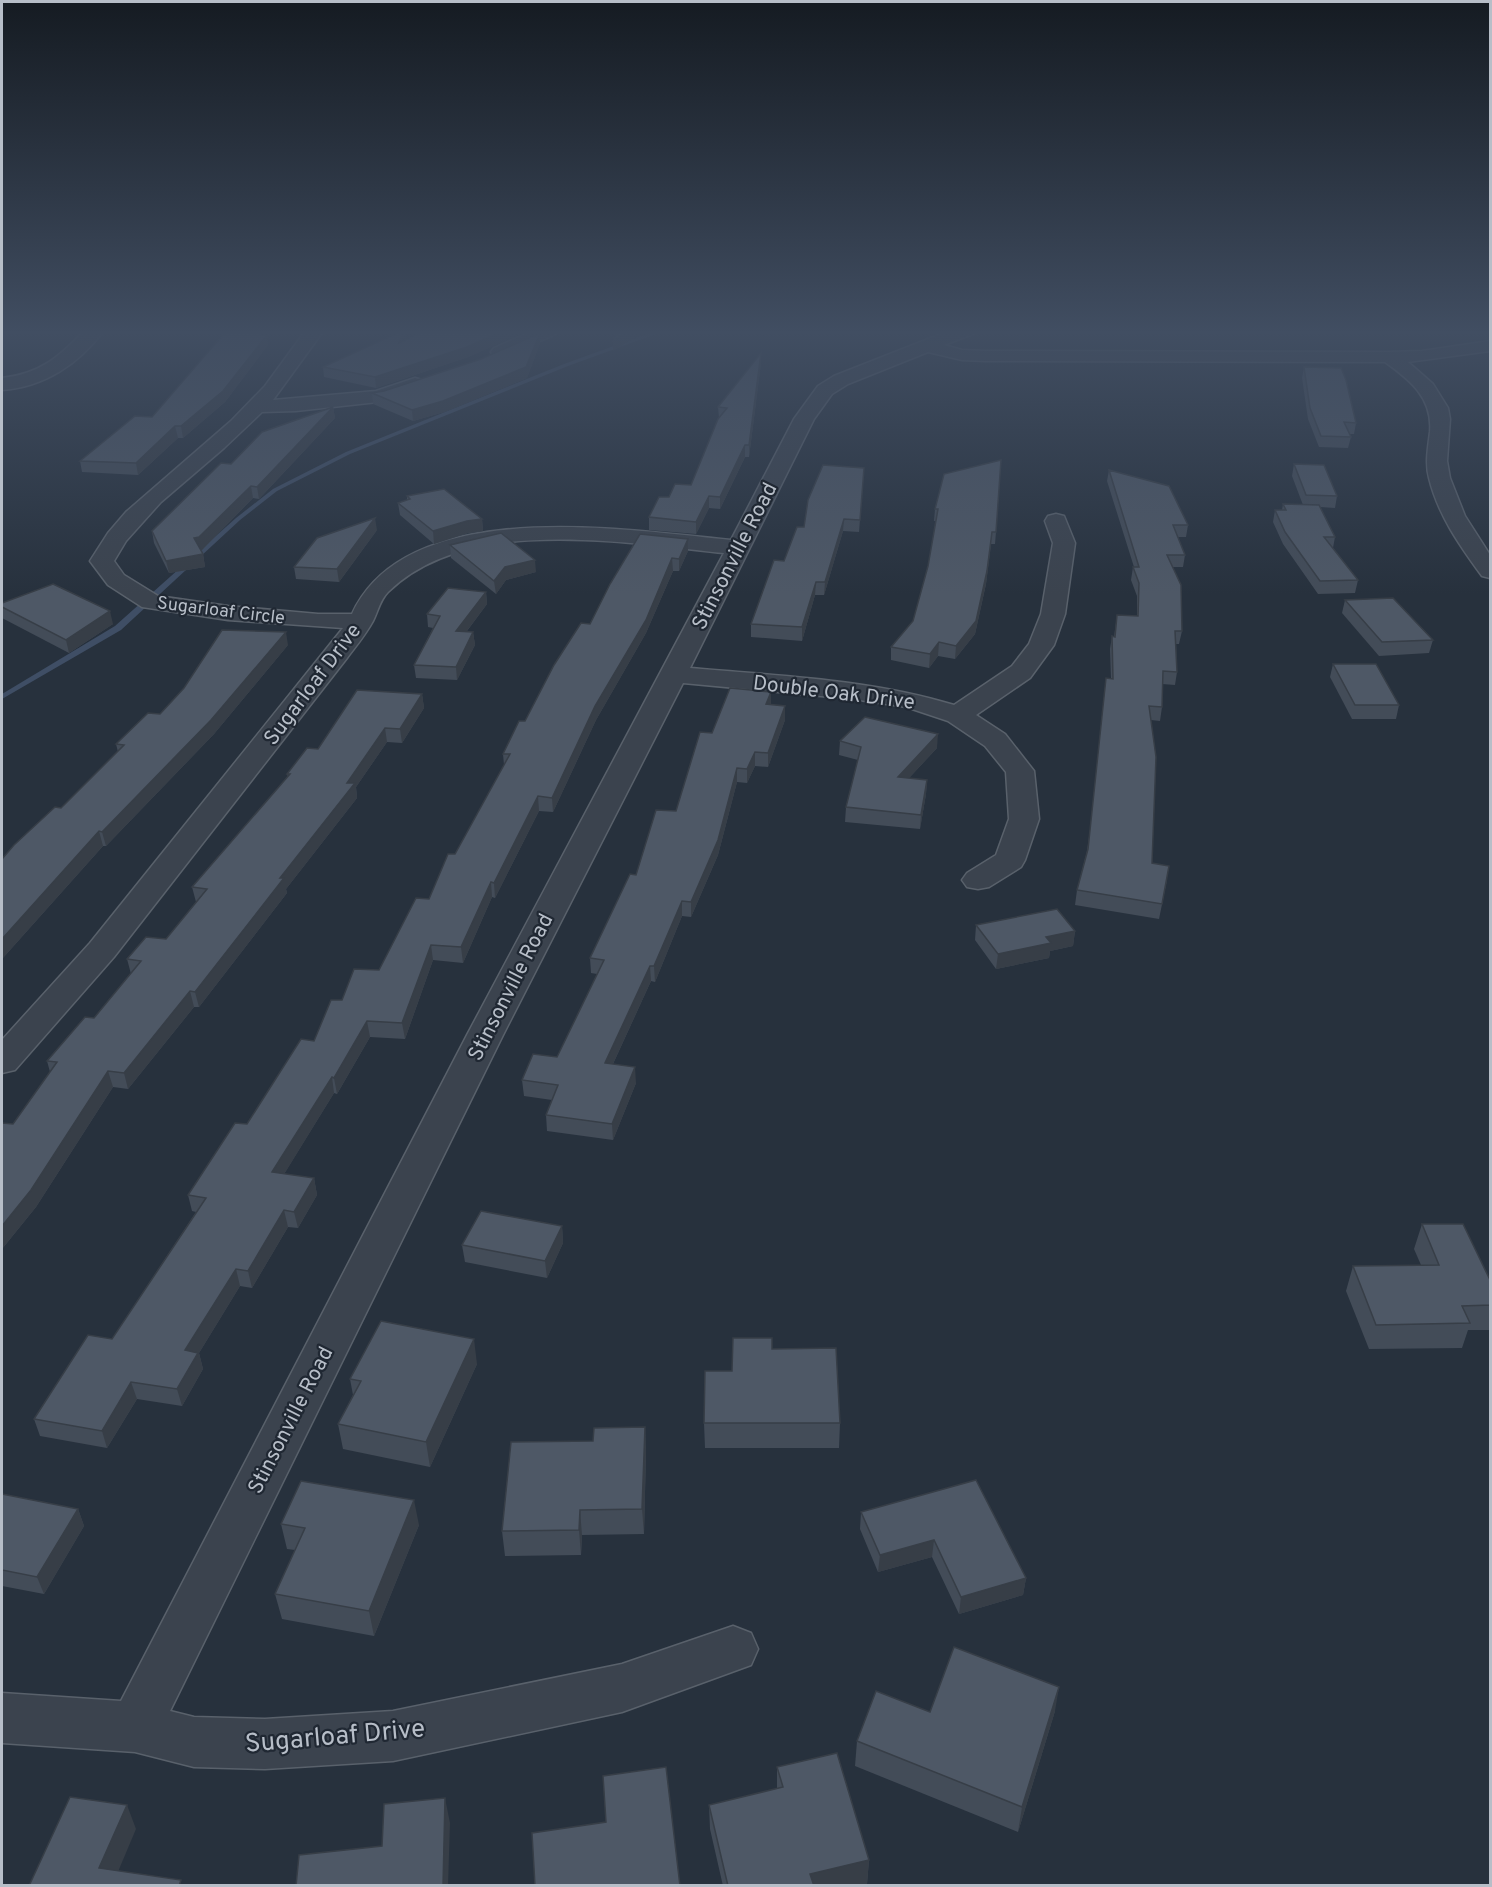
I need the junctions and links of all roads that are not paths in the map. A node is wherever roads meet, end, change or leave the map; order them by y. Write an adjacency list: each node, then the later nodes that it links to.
1 (244, 418): 7 (street, Sugarloaf Circle)
2 (805, 418): 5 (street, Stinsonville Road)
3 (1441, 418): 6 (street)
4 (1056, 521): 9 (street)
5 (738, 548): 7 (street, Sugarloaf Drive); 8 (street, Stinsonville Road)
6 (1491, 571)
7 (360, 621): 11 (street, Sugarloaf Drive)
8 (674, 674): 9 (street, Double Oak Drive); 14 (street, Stinsonville Road)
9 (958, 715): 10 (street, Double Oak Drive)
10 (978, 880)
11 (2, 1062)
12 (733, 1649): 14 (street, Sugarloaf Drive)
13 (2, 1718): 14 (street, Sugarloaf Drive)
14 (135, 1727)

